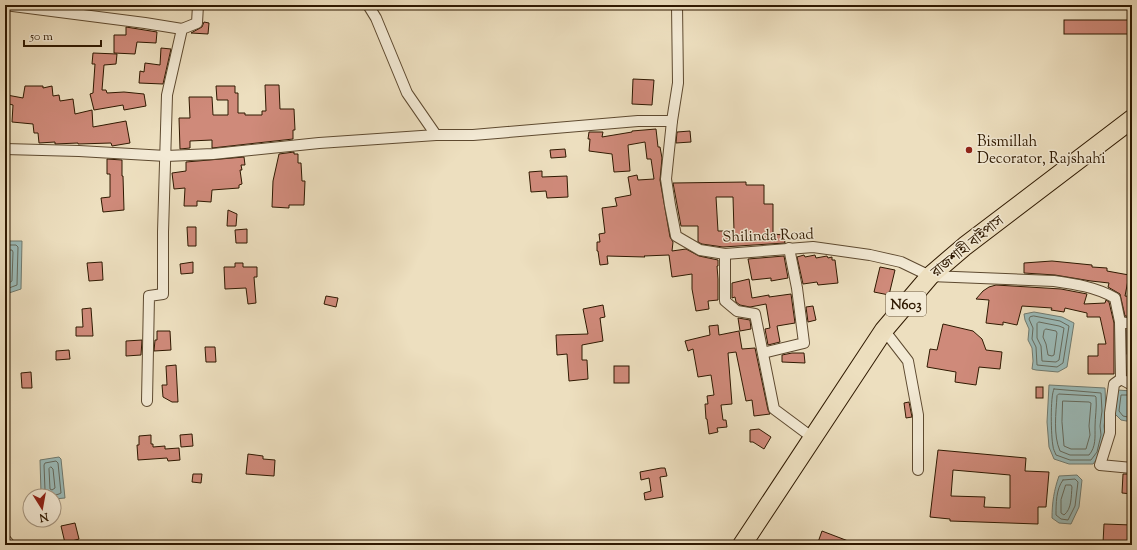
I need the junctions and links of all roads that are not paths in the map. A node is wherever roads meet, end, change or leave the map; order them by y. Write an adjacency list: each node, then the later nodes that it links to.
1 (5, 5): 5 (street)
2 (198, 5): 5 (street)
3 (368, 5): 8 (street)
4 (677, 5): 7 (street, Shilinda Road)
5 (182, 29): 10 (street)
6 (1132, 119): 13 (highway, রাজশাহী বাইপাস / N603)
7 (672, 121): 8 (street); 12 (street, Shilinda Road)
8 (436, 135): 10 (street)
9 (5, 150): 10 (street)
10 (166, 156): 20 (street)
11 (790, 248): 12 (street, Shilinda Road); 13 (street, Shilinda Road); 17 (street)
12 (726, 254): 17 (street)
13 (930, 276): 14 (street); 16 (highway, রাজশাহী বাইপাস / N603)
14 (1120, 322): 15 (street); 18 (street)
15 (1132, 324)
16 (884, 330): 21 (highway, রাজশাহী বাইপাস / N603); 23 (street)
17 (763, 353): 21 (street)
18 (1121, 379): 19 (street); 22 (street)
19 (1132, 384)
20 (147, 401)
21 (813, 438): 26 (highway, রাজশাহী বাইপাস / N603)
22 (1132, 468)
23 (918, 470)
24 (5, 539): 25 (street)
25 (10, 545)
26 (742, 545)

